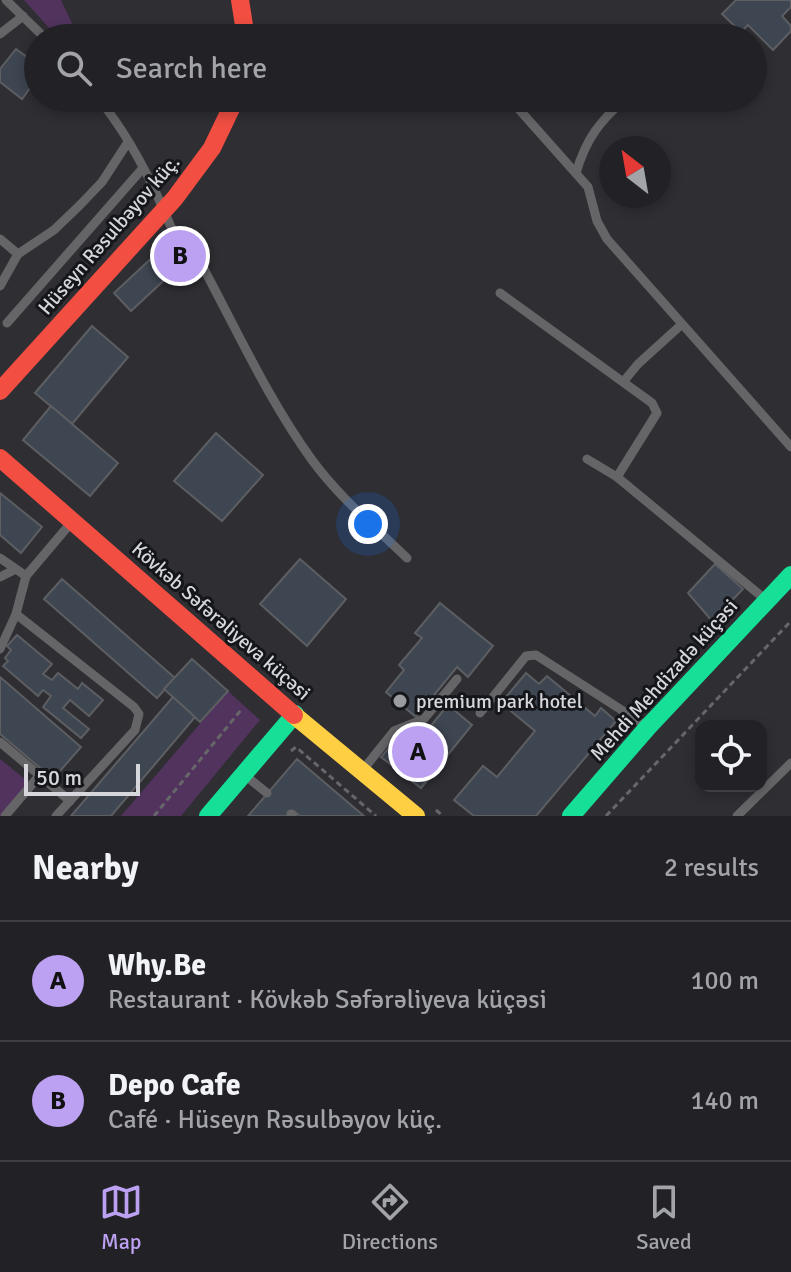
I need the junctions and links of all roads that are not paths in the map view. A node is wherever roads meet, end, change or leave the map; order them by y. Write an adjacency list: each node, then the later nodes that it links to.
1 (6, 0): 3 (lane)
2 (240, 0): 5 (street)
3 (23, 16): 4 (lane); 6 (lane)
4 (31, 24)
5 (244, 24)
6 (0, 34)
7 (108, 112): 11 (lane)
8 (230, 112): 14 (street, Hüseyn Rəsulbəyov küç.)
9 (522, 112): 13 (lane)
10 (610, 112): 13 (lane)
11 (128, 142): 12 (lane); 17 (lane)
12 (143, 168): 14 (lane); 21 (lane)
13 (576, 173): 22 (lane)
14 (163, 212): 15 (lane); 24 (street, Hüseyn Rəsulbəyov küç.)
15 (175, 237): 18 (lane); 31 (lane)
16 (0, 239): 17 (lane)
17 (18, 254): 19 (lane)
18 (192, 278)
19 (0, 286)
20 (500, 293): 23 (lane)
21 (7, 323)
22 (681, 325): 23 (lane); 25 (lane)
23 (624, 381): 28 (lane)
24 (0, 391)
25 (791, 447)
26 (0, 458): 29 (street, Kövkəb Səfərəliyeva küçəsi)
27 (587, 459): 28 (lane)
28 (617, 477): 36 (lane)
29 (72, 521): 34 (lane); 41 (street, Kövkəb Səfərəliyeva küçəsi)
30 (0, 558): 32 (lane)
31 (407, 558)
32 (14, 570): 34 (lane); 35 (lane)
33 (791, 575): 36 (street, Mehdi Mehdizadə küçəsi)
34 (26, 576): 37 (lane)
35 (0, 577)
36 (766, 601): 42 (street, Mehdi Mehdizadə küçəsi)
37 (16, 614): 38 (lane); 49 (lane)
38 (0, 649)
39 (457, 679): 45 (lane)
40 (480, 713): 42 (lane)
41 (295, 714): 45 (street, Kövkəb Səfərəliyeva küçəsi); 46 (street)
42 (648, 727): 54 (street, Mehdi Mehdizadə küçəsi)
43 (0, 742): 47 (lane)
44 (791, 763): 55 (lane)
45 (362, 771): 53 (street, Kövkəb Səfərəliyeva küçəsi)
46 (243, 774): 48 (lane); 52 (street)
47 (39, 776): 49 (lane); 50 (lane)
48 (267, 793)
49 (70, 801): 51 (lane)
50 (5, 816)
51 (56, 816)
52 (208, 816)
53 (416, 816)
54 (571, 816)
55 (737, 816)

